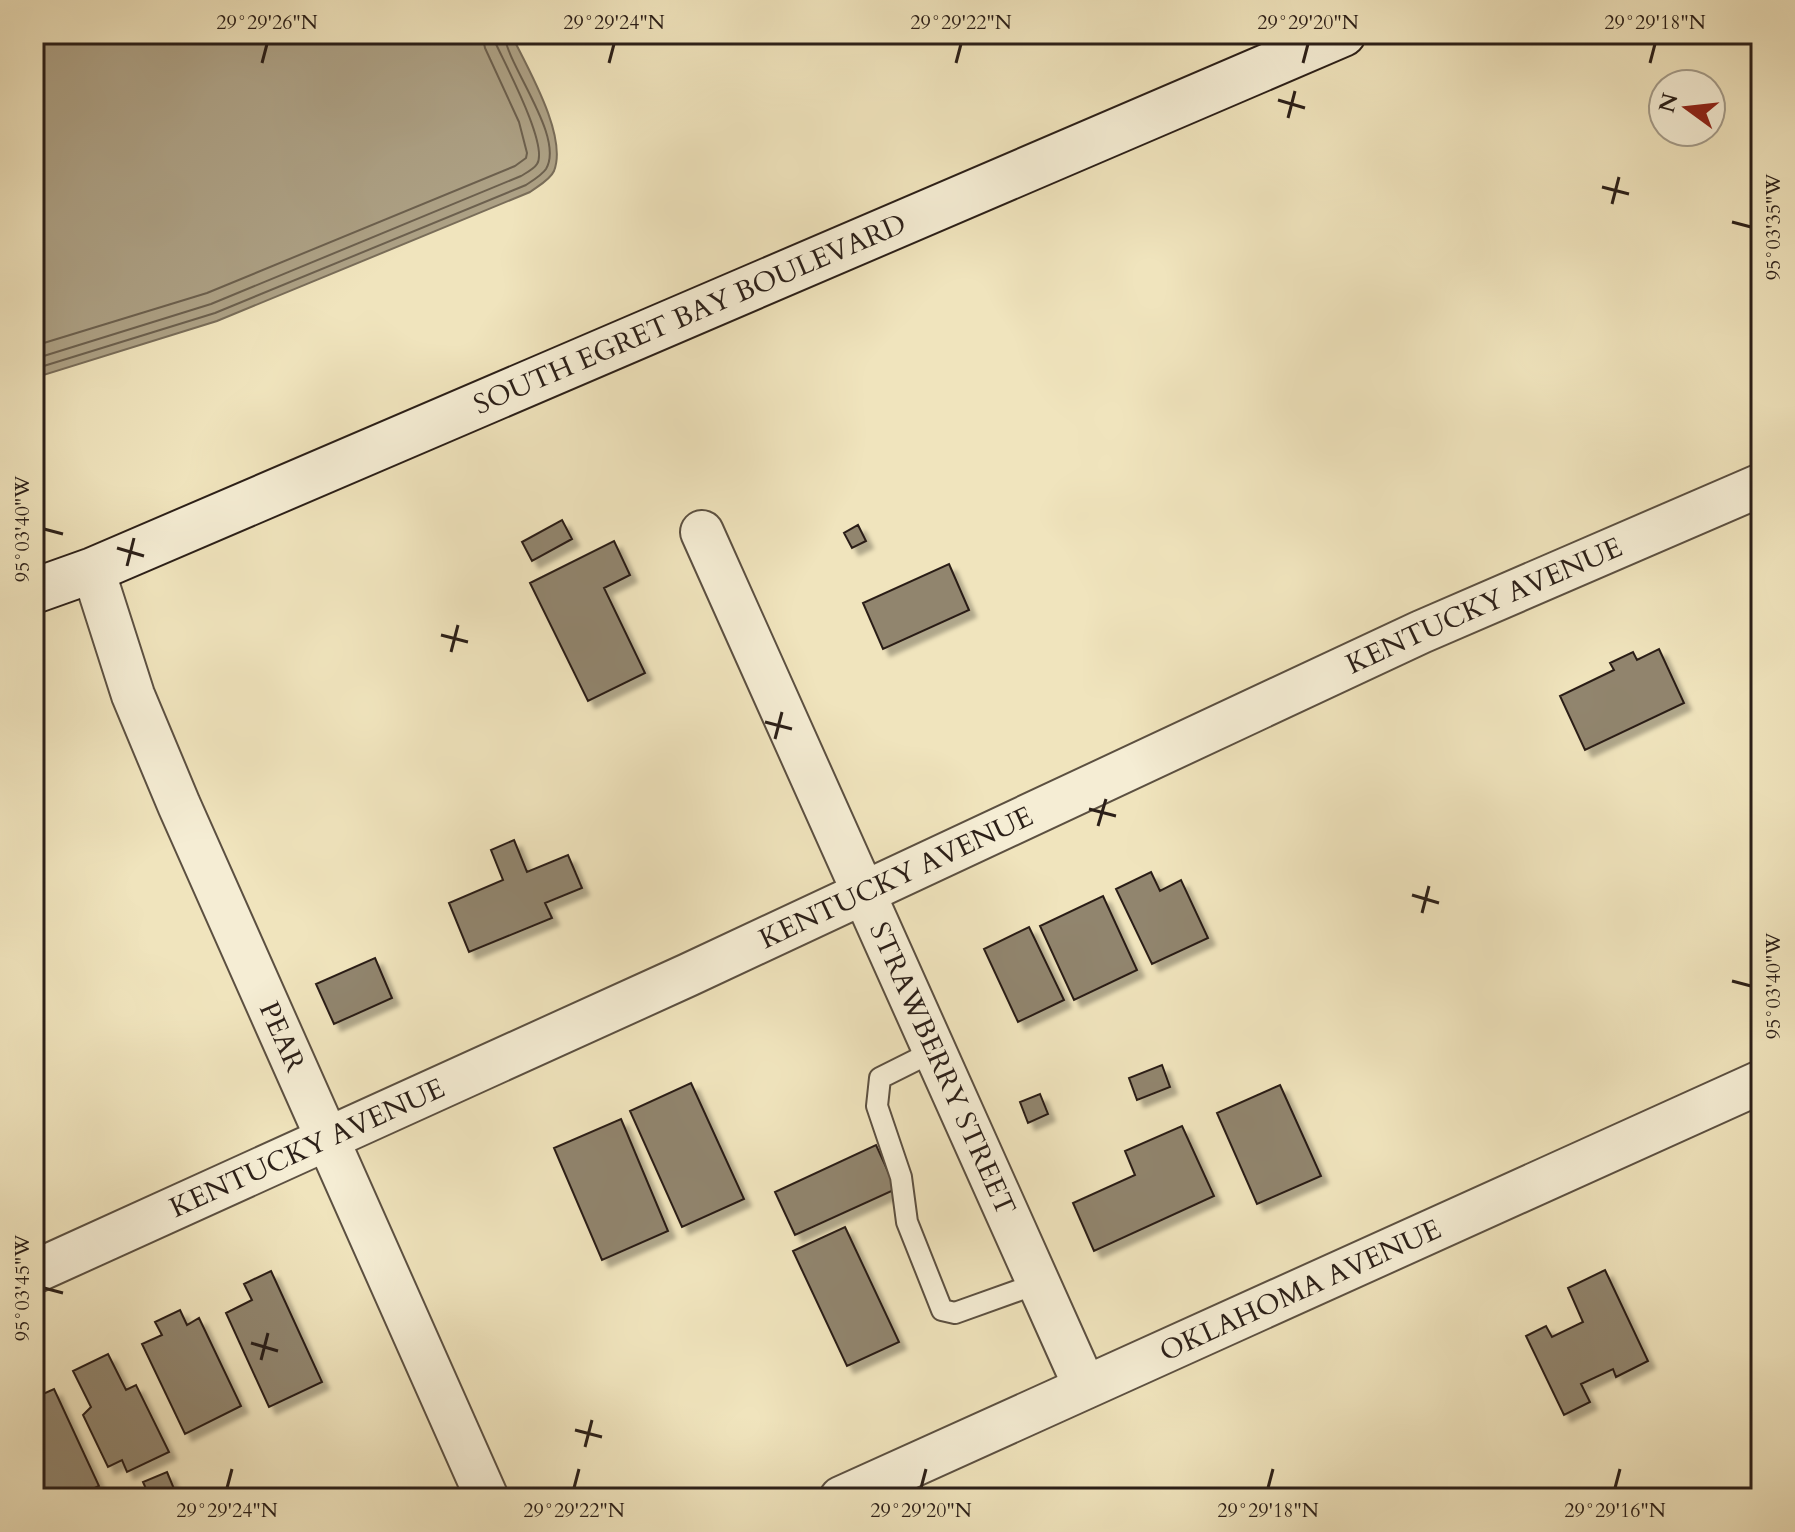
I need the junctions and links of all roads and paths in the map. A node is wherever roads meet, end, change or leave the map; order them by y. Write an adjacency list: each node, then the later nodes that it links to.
1 (1343, 34): 4 (main road, SOUTH EGRET BAY BOULEVARD)
2 (1761, 485): 6 (street, KENTUCKY AVENUE)
3 (702, 532): 6 (street, STRAWBERRY STREET)
4 (93, 570): 5 (main road, SOUTH EGRET BAY BOULEVARD); 9 (street, PEAR)
5 (34, 591)
6 (863, 892): 7 (street, STRAWBERRY STREET); 9 (street, KENTUCKY AVENUE)
7 (934, 1051): 11 (street, STRAWBERRY STREET); 11 (lane)
8 (1761, 1082): 12 (street, OKLAHOMA AVENUE)
9 (327, 1138): 10 (street, KENTUCKY AVENUE); 13 (street, PEAR)
10 (34, 1272)
11 (1039, 1283): 12 (street, STRAWBERRY STREET)
12 (1085, 1387): 14 (street, OKLAHOMA AVENUE)
13 (487, 1498)
14 (841, 1498)

